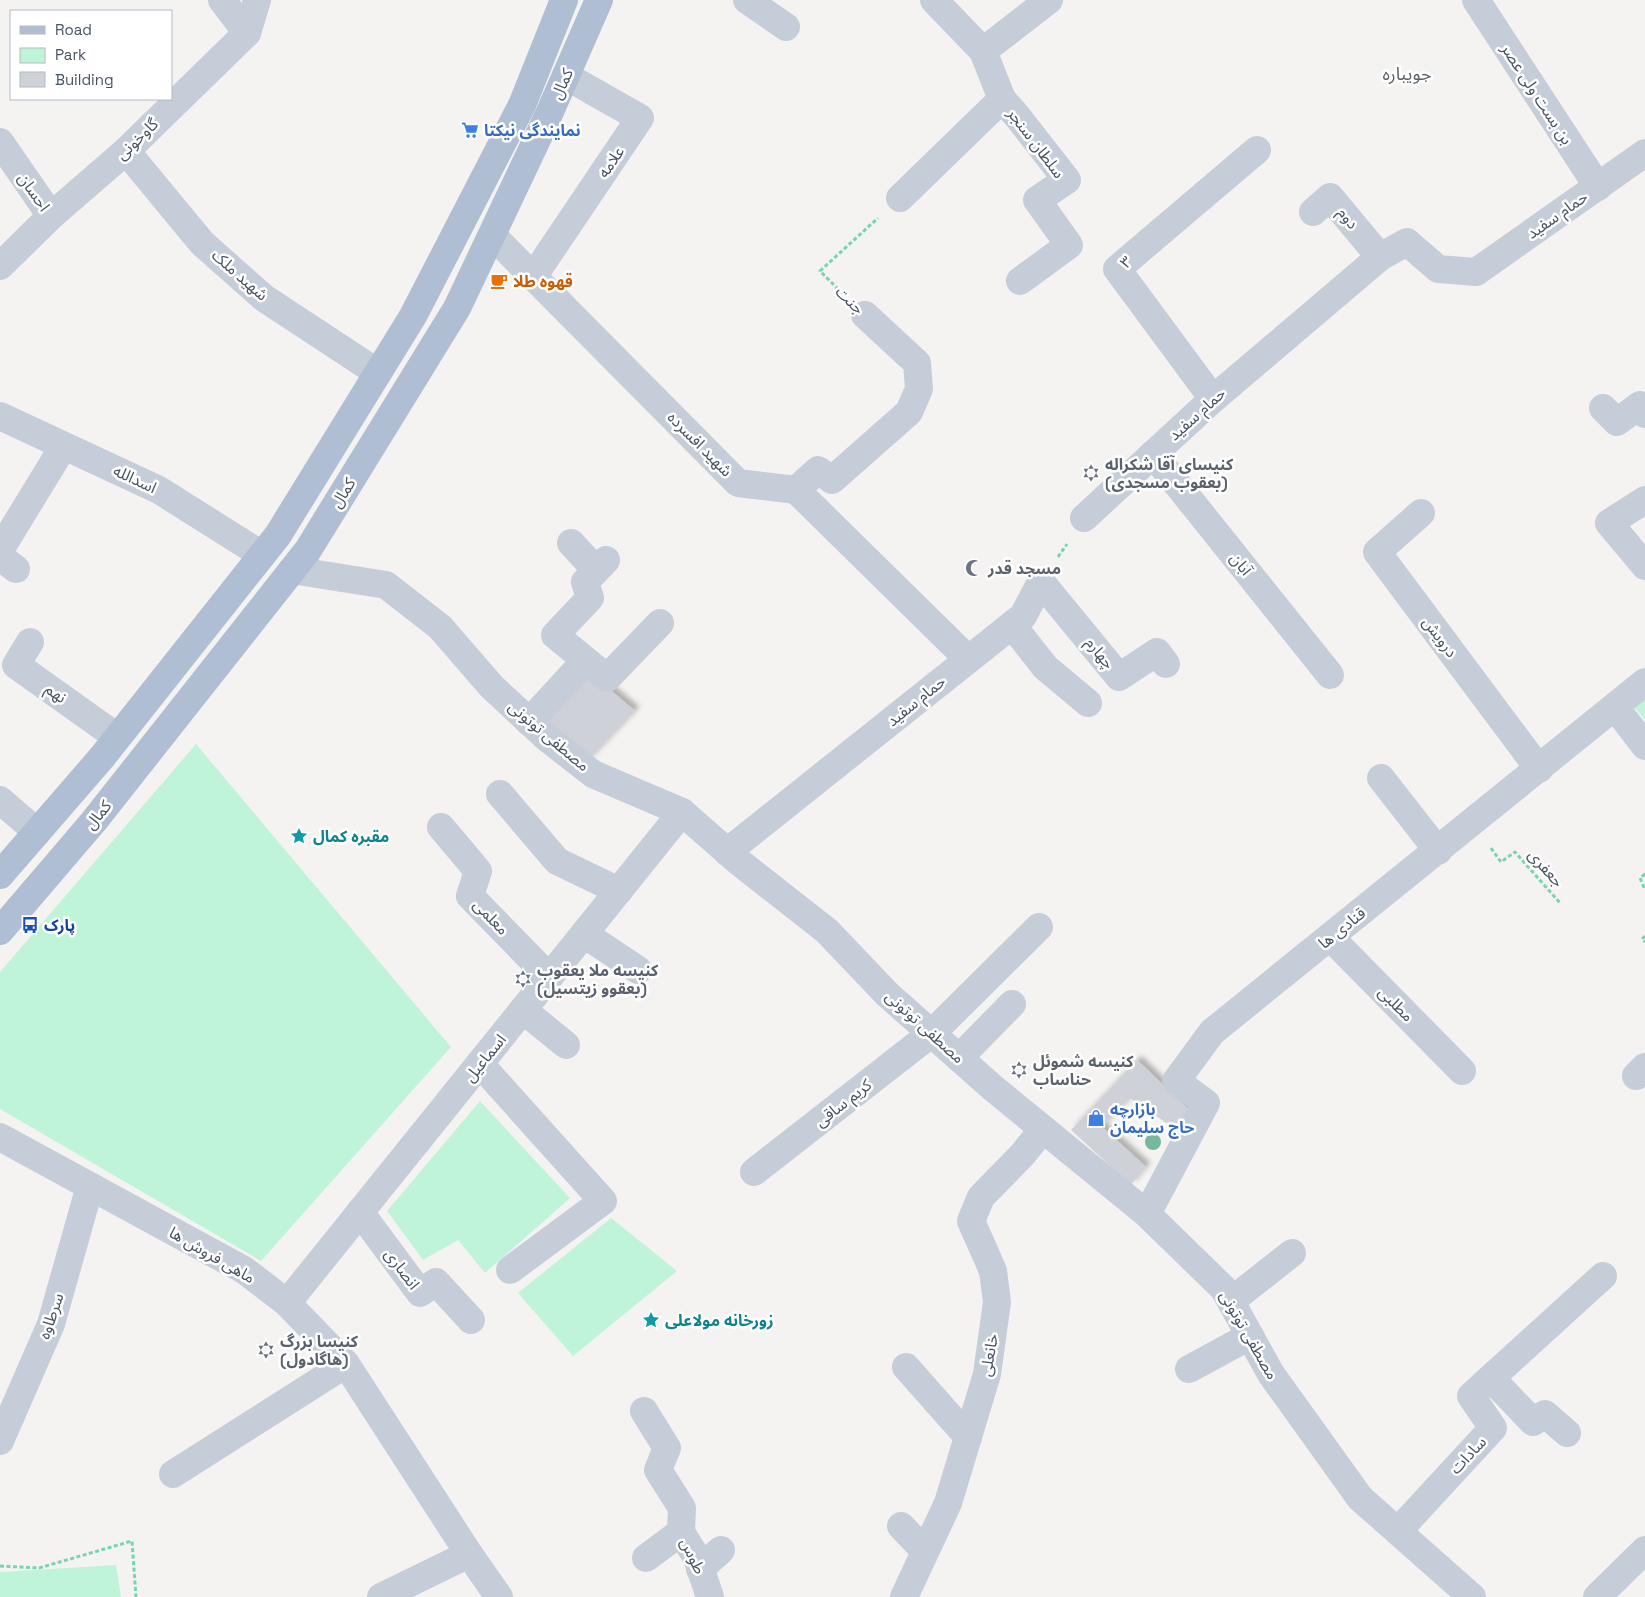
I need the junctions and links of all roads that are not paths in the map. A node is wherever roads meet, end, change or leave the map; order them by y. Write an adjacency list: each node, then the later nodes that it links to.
1 (222, 0): 10 (street)
2 (257, 0): 10 (street, گاوخونی)
3 (564, 0): 28 (main road, کمال)
4 (599, 0): 12 (main road, کمال)
5 (747, 0): 9 (street)
6 (934, 0): 11 (street, سلطان سنجر)
7 (1048, 0): 11 (street)
8 (1476, 0): 18 (street, بن بست ولی عصر)
9 (786, 27)
10 (247, 33): 16 (street, گاوخونی)
11 (983, 51): 13 (street, سلطان سنجر)
12 (566, 76): 22 (main road, کمال); 25 (street, علامه)
13 (1002, 99): 19 (street); 26 (street, سلطان سنجر)
14 (0, 142): 21 (street, احسان)
15 (1257, 150): 29 (street, ۳)
16 (126, 151): 21 (street, گاوخونی); 28 (street, شهید ملک)
17 (1645, 153): 18 (street, حمام سفید)
18 (1598, 187): 23 (street, حمام سفید)
19 (900, 198)
20 (1313, 212): 23 (street, دوم)
21 (51, 216): 24 (street, گاوخونی)
22 (492, 235): 25 (street, شهید افسرده); 43 (main road, کمال)
23 (1380, 257): 29 (street, حمام سفید)
24 (0, 266)
25 (533, 277): 35 (street, شهید افسرده)
26 (1020, 281)
27 (865, 315): 35 (street, جنت)
28 (378, 372): 40 (main road, کمال)
29 (1213, 399): 34 (street, حمام سفید)
30 (1643, 406): 31 (street)
31 (1604, 408)
32 (0, 416): 33 (street, اسدالله)
33 (64, 447): 40 (street, اسدالله); 41 (street)
34 (1153, 454): 38 (street, حمام سفید); 51 (street, آبان)
35 (796, 490): 48 (street)
36 (1645, 500): 42 (street)
37 (1421, 513): 58 (street, درویش)
38 (1084, 518)
39 (571, 543): 49 (street)
40 (262, 555): 56 (main road, کمال)
41 (5, 558)
42 (1645, 566)
43 (292, 570): 55 (street, مصطفی توتونی); 70 (main road, کمال)
44 (1042, 582): 46 (street, حمام سفید); 50 (street, چهارم)
45 (660, 624): 49 (street)
46 (1012, 625): 48 (street, حمام سفید); 53 (street)
47 (30, 642): 56 (street, نهم)
48 (968, 659): 66 (street, حمام سفید)
49 (585, 661): 55 (street)
50 (1166, 664)
51 (1330, 675)
52 (1645, 682): 54 (street, قنادی ها)
53 (1088, 703)
54 (1615, 707): 57 (street); 58 (street, قنادی ها)
55 (529, 722): 62 (street, مصطفی توتونی)
56 (117, 737): 64 (main road, کمال)
57 (1645, 746)
58 (1539, 769): 65 (street, قنادی ها)
59 (1381, 778): 65 (street)
60 (500, 794): 68 (street)
61 (0, 800): 64 (street)
62 (682, 812): 66 (street, مصطفی توتونی); 68 (street, اسماعیل)
63 (441, 827): 74 (street, معلمی)
64 (37, 832): 67 (main road, کمال)
65 (1438, 851): 72 (street, قنادی ها)
66 (727, 852): 77 (street, مصطفی توتونی)
67 (0, 875)
68 (619, 891): 71 (street, اسماعیل)
69 (1039, 926): 77 (street, کریم ساقی)
70 (0, 931)
71 (584, 934): 73 (street); 74 (street, اسماعیل)
72 (1330, 937): 81 (street, مطلبی); 87 (street, قنادی ها)
73 (638, 970)
74 (549, 977): 76 (street, اسماعیل)
75 (1012, 1004): 79 (street)
76 (523, 1010): 78 (street); 80 (street, اسماعیل)
77 (932, 1033): 79 (street, مصطفی توتونی); 84 (street, کریم ساقی)
78 (566, 1045)
79 (959, 1058): 82 (street, مصطفی توتونی)
80 (480, 1064): 86 (street, اسماعیل); 89 (street)
81 (1462, 1071)
82 (1043, 1129): 87 (street, مصطفی توتونی); 101 (street, خانعلی)
83 (0, 1137): 85 (street, ماهی فروش ها)
84 (754, 1172)
85 (90, 1186): 92 (street, ماهی فروش ها); 102 (street, سرطاوه)
86 (360, 1212): 92 (street, اسماعیل); 93 (street, انصاری)
87 (1147, 1214): 91 (street, مصطفی توتونی)
88 (1292, 1253): 91 (street)
89 (510, 1270)
90 (1603, 1276): 98 (street, سادات)
91 (1231, 1302): 94 (street, مصطفی توتونی)
92 (288, 1303): 95 (street, ماهی فروش ها)
93 (471, 1320)
94 (1250, 1336): 97 (street); 105 (street, مصطفی توتونی)
95 (346, 1364): 103 (street); 110 (street, ماهی فروش ها)
96 (906, 1367): 101 (street)
97 (1189, 1369)
98 (1491, 1378): 100 (street); 105 (street, سادات)
99 (644, 1411): 106 (street, طوس)
100 (1567, 1433)
101 (968, 1436): 109 (street, خانعلی)
102 (0, 1441)
103 (174, 1474)
104 (900, 1526): 109 (street)
105 (1398, 1531): 117 (street, مصطفی توتونی)
106 (681, 1532): 111 (street); 112 (street, طوس)
107 (721, 1550): 112 (street)
108 (1645, 1550): 118 (street)
109 (925, 1551): 116 (street, خانعلی)
110 (469, 1554): 113 (street); 114 (street, ماهی فروش ها)
111 (646, 1558)
112 (700, 1569): 115 (street, طوس)
113 (381, 1597)
114 (499, 1597)
115 (710, 1597)
116 (904, 1597)
117 (1472, 1597)
118 (1597, 1597)

